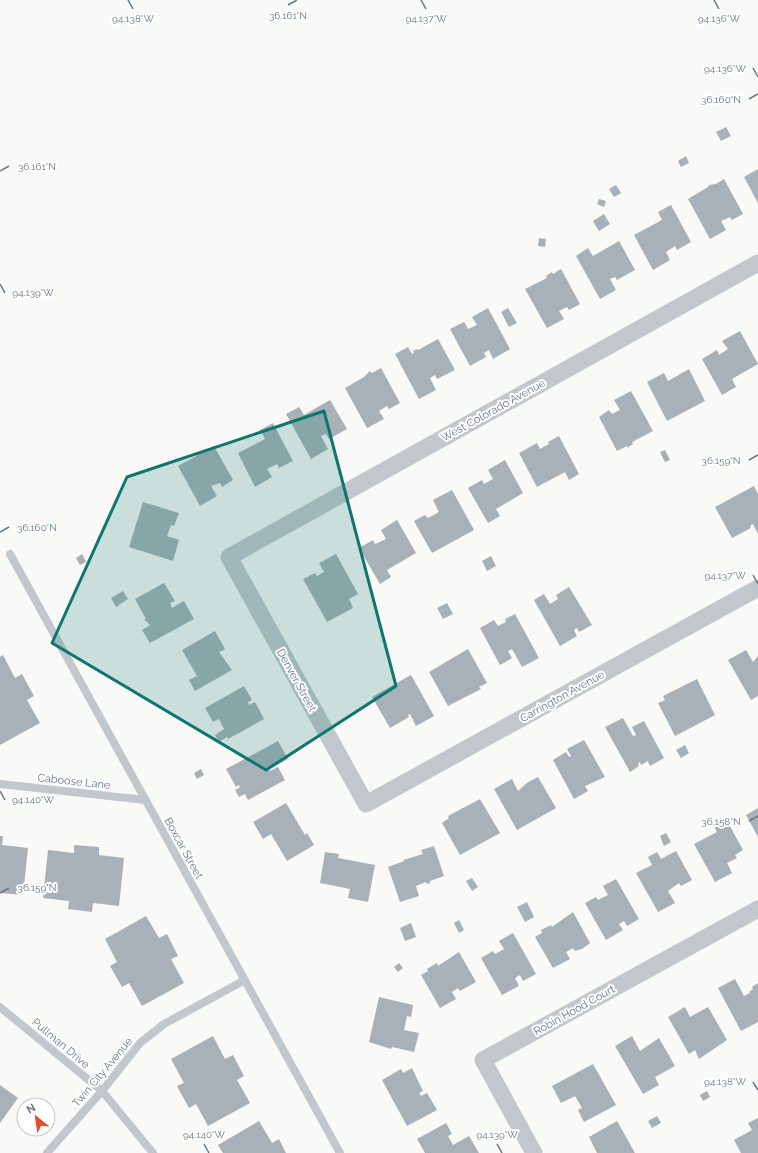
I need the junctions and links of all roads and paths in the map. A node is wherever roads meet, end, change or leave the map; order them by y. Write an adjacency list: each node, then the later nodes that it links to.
1 (758, 263): 3 (street, West Colorado Avenue)
2 (10, 554): 6 (lane, Boxcar Street)
3 (229, 557): 7 (street, Denver Street)
4 (758, 588): 7 (street, Carrington Avenue)
5 (0, 784): 6 (lane, Caboose Lane)
6 (145, 800): 9 (lane, Boxcar Street)
7 (366, 804)
8 (758, 909): 15 (street, Robin Hood Court)
9 (245, 980): 11 (lane, Twin City Avenue); 14 (lane, Boxcar Street)
10 (0, 1007): 11 (lane, Pullman Drive)
11 (102, 1091): 12 (lane, Twin City Avenue); 13 (lane, Pullman Drive)
12 (46, 1153)
13 (154, 1153)
14 (340, 1153)
15 (534, 1153)

